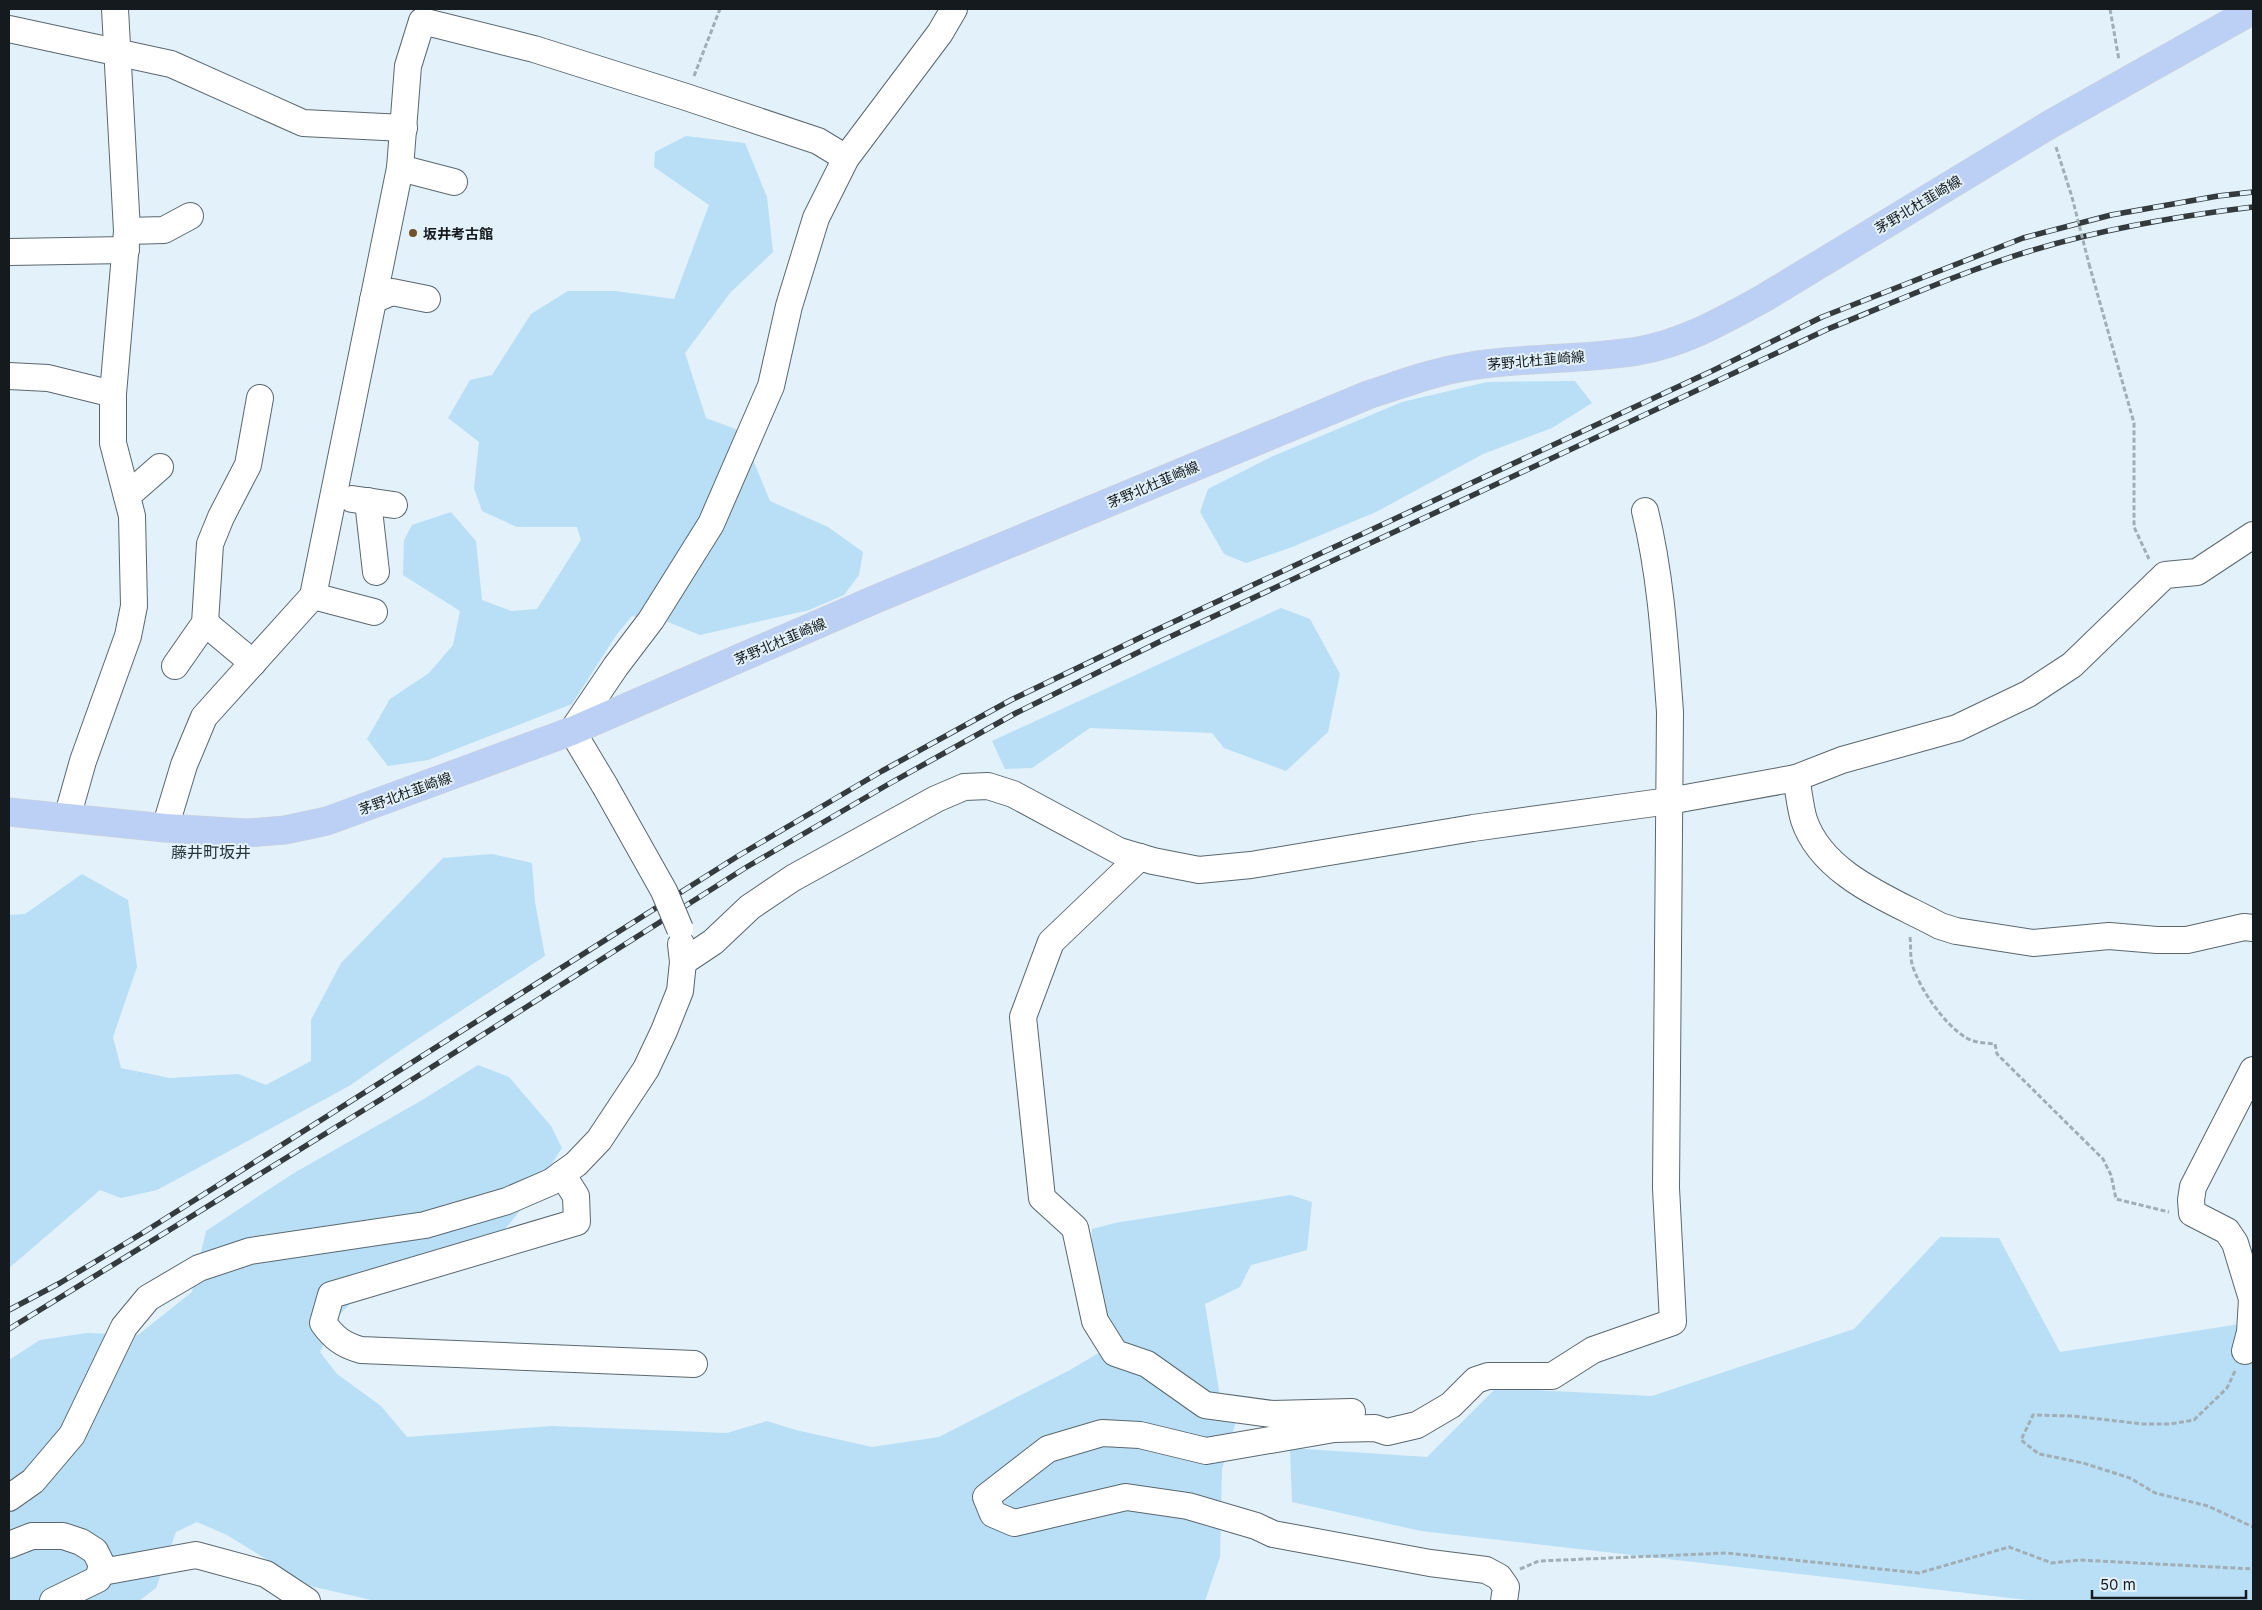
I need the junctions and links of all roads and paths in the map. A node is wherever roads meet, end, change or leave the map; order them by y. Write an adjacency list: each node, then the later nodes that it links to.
1 (115, 9): 8 (street)
2 (720, 9): 10 (path)
3 (954, 9): 13 (street)
4 (2110, 9): 9 (path)
5 (2253, 10): 9 (main road, 茅野北杜韮崎線)
6 (423, 15): 10 (street); 12 (street)
7 (9, 29): 8 (street)
8 (118, 52): 12 (street); 17 (street)
9 (2123, 82): 11 (main road, 茅野北杜韮崎線)
10 (686, 97): 13 (street)
11 (2049, 125): 30 (path, bridge); 36 (main road, 茅野北杜韮崎線)
12 (404, 128): 14 (street)
13 (846, 158): 36 (street)
14 (400, 168): 15 (street); 20 (street)
15 (454, 182)
16 (190, 216): 17 (street)
17 (126, 241): 18 (street); 22 (street)
18 (9, 252)
19 (428, 299): 20 (street)
20 (373, 300): 26 (street)
21 (9, 376): 22 (street)
22 (113, 394): 25 (street)
23 (260, 398): 33 (street)
24 (160, 467): 25 (street)
25 (127, 496): 40 (street)
26 (333, 496): 29 (street); 31 (street)
27 (1645, 511): 38 (street)
28 (2253, 534): 30 (street)
29 (376, 572)
30 (2158, 580): 37 (street)
31 (313, 596): 32 (street); 34 (street)
32 (374, 612)
33 (205, 623): 34 (street); 35 (street)
34 (252, 663): 41 (street)
35 (174, 666)
36 (572, 731): 41 (main road, 茅野北杜韮崎線); 45 (street, bridge)
37 (1796, 778): 38 (street); 43 (street)
38 (1669, 801): 42 (street); 51 (street)
39 (9, 812): 40 (main road, 茅野北杜韮崎線)
40 (66, 818): 41 (main road, 茅野北杜韮崎線)
41 (165, 828)
42 (1140, 857): 45 (street); 51 (street)
43 (1913, 911): 44 (street); 48 (path)
44 (2253, 928)
45 (683, 962): 47 (street)
46 (2253, 1070): 48 (street)
47 (562, 1174): 50 (street); 52 (street)
48 (2192, 1213): 49 (street)
49 (2244, 1350): 53 (path)
50 (694, 1364)
51 (1375, 1428): 57 (street)
52 (9, 1498)
53 (2253, 1527)
54 (9, 1546): 56 (street)
55 (2253, 1570): 57 (path)
56 (102, 1572): 58 (street); 59 (street)
57 (1502, 1589)
58 (53, 1601)
59 (307, 1601)

